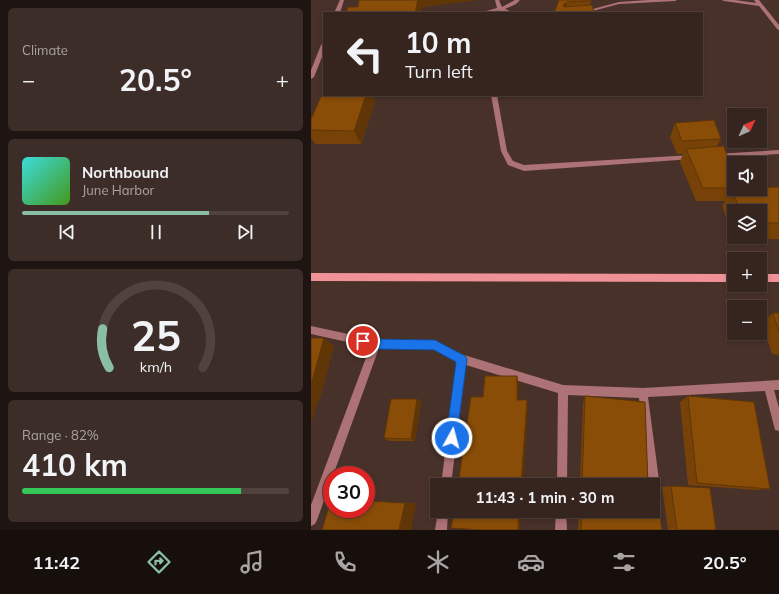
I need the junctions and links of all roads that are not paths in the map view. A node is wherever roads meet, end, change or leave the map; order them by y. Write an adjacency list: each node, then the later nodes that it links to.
1 (343, 0): 9 (street)
2 (497, 0): 8 (street)
3 (518, 0): 8 (street)
4 (675, 0): 12 (street)
5 (724, 0): 7 (street)
6 (756, 0): 7 (street)
7 (760, 5): 13 (street)
8 (500, 9): 10 (street); 11 (street)
9 (337, 12)
10 (486, 12)
11 (508, 12)
12 (578, 12)
13 (779, 28)
14 (323, 47): 15 (street)
15 (311, 76)
16 (494, 96): 19 (street)
17 (779, 152): 18 (street)
18 (707, 156)
19 (699, 157)
20 (311, 277): 21 (main road)
21 (727, 278)
22 (767, 278): 23 (main road)
23 (779, 278)
24 (311, 330): 25 (street)
25 (376, 344): 26 (street); 37 (street)
26 (462, 359): 29 (street); 32 (street)
27 (768, 385): 28 (street); 30 (street); 31 (street)
28 (779, 385)
29 (563, 390): 30 (street); 33 (street)
30 (643, 393): 34 (street)
31 (779, 426)
32 (447, 478)
33 (562, 478)
34 (654, 478)
35 (442, 518): 38 (street)
36 (561, 518): 39 (street)
37 (311, 520)
38 (441, 530)
39 (561, 530)

